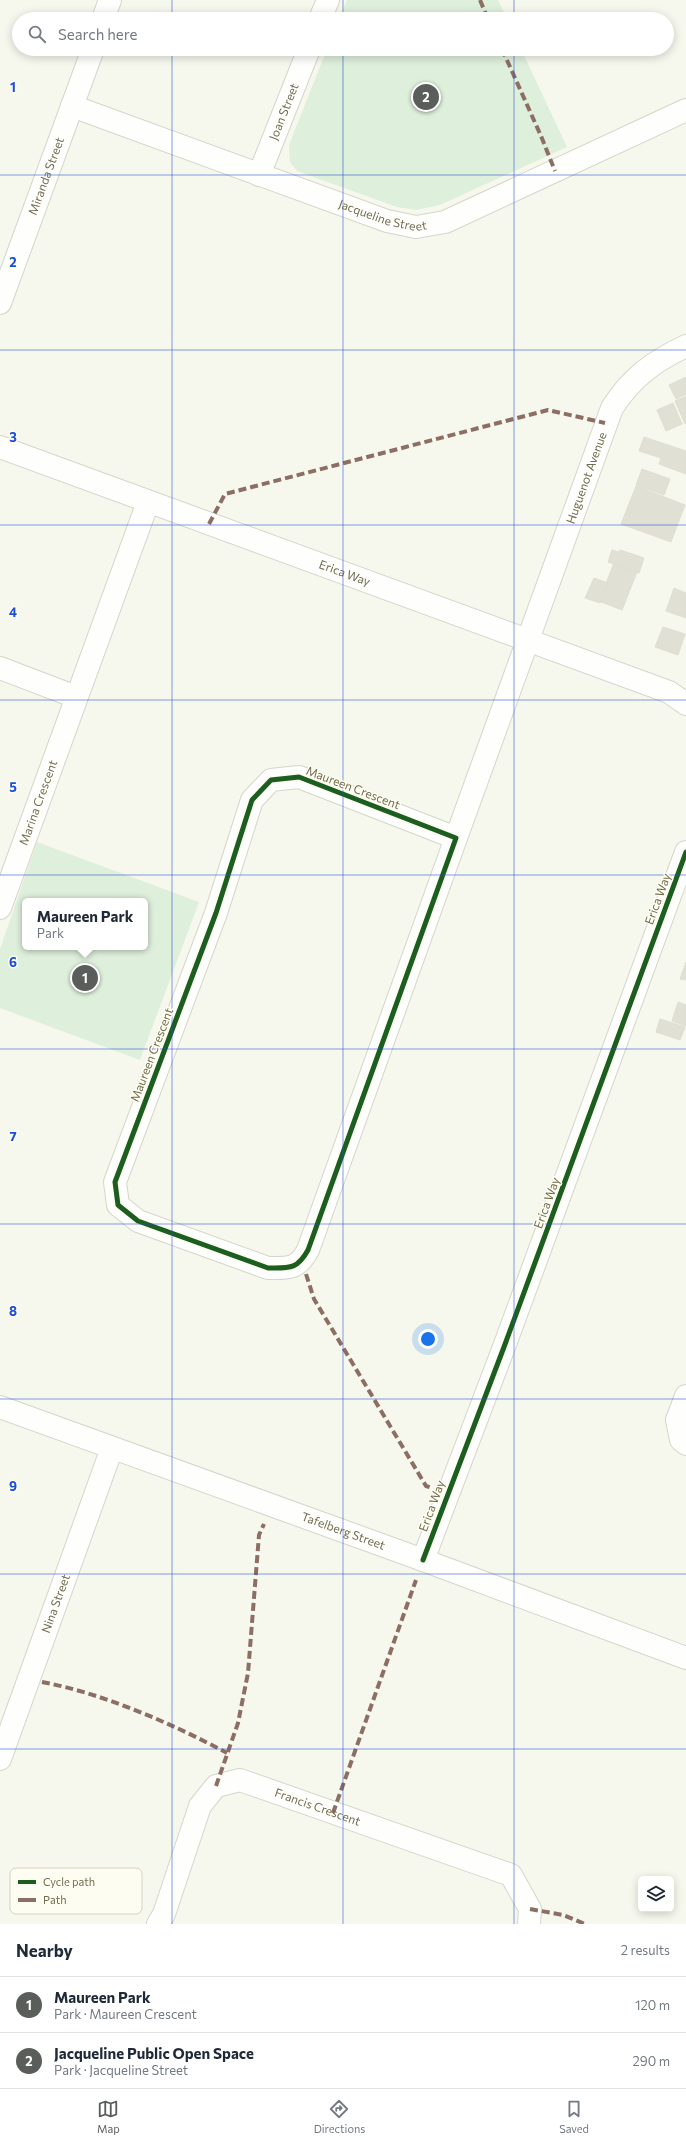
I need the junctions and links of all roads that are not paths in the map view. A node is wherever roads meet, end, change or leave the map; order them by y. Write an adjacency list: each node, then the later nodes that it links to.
1 (110, 0): 3 (street)
2 (328, 0): 4 (street)
3 (106, 12)
4 (323, 12)
5 (90, 56): 7 (street, Miranda Street)
6 (305, 56): 9 (street, Joan Street)
7 (72, 106): 9 (street, Jacqueline Street); 10 (street, Miranda Street)
8 (686, 110): 9 (street, Jacqueline Street)
9 (259, 174)
10 (0, 303)
11 (686, 346): 14 (street, Huguenot Avenue)
12 (0, 447): 13 (street, Erica Way)
13 (148, 502): 14 (street, Erica Way); 16 (street, Marina Crescent)
14 (528, 641): 17 (street, Erica Way); 18 (street, Maureen Crescent)
15 (0, 668): 16 (street)
16 (76, 697): 20 (street, Marina Crescent)
17 (686, 704)
18 (456, 838): 18 (street, Maureen Crescent)
19 (686, 852): 25 (street, Erica Way)
20 (0, 908)
21 (686, 1396): 23 (street)
22 (0, 1407): 24 (street, Tafelberg Street)
23 (686, 1444)
24 (112, 1448): 25 (street, Tafelberg Street); 27 (street, Nina Street)
25 (423, 1560): 26 (street, Tafelberg Street)
26 (686, 1658)
27 (0, 1759)
28 (158, 1924): 29 (street, Francis Crescent)
29 (529, 1924)

